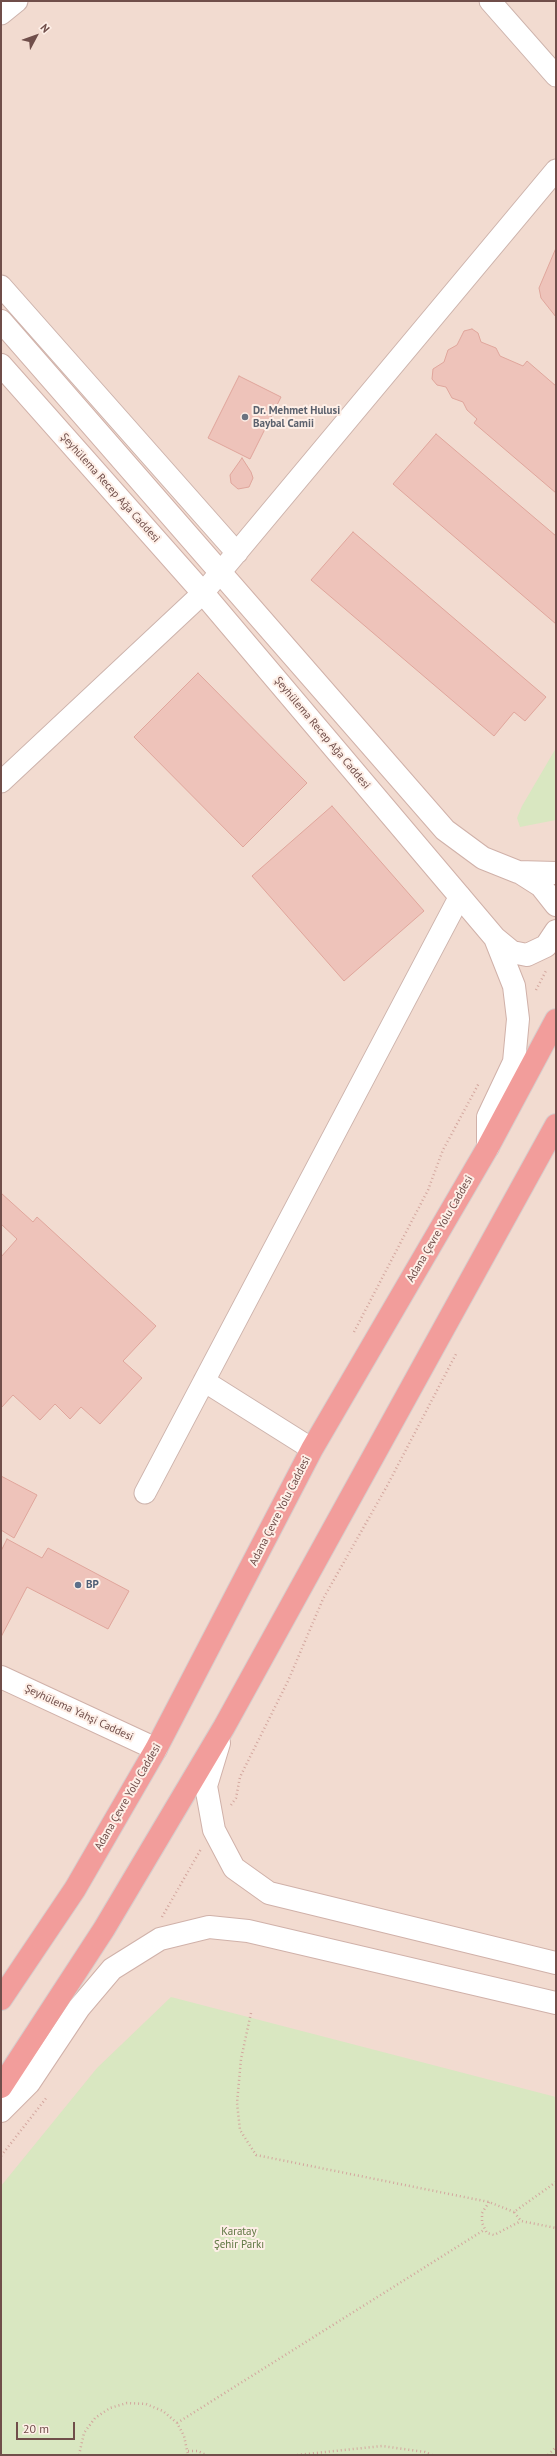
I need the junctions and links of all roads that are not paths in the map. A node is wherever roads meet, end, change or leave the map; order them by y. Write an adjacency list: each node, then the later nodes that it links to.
1 (16, 1): 3 (street)
2 (490, 1): 4 (street)
3 (1, 14)
4 (556, 76)
5 (556, 170): 9 (street)
6 (1, 286): 9 (street)
7 (1, 321): 10 (street)
8 (1, 365): 11 (street, Şeyhülema Recep Ağa Caddesi)
9 (237, 553): 10 (street)
10 (221, 574): 11 (street); 13 (street)
11 (203, 593): 12 (street); 15 (street, Şeyhülema Recep Ağa Caddesi)
12 (1, 782)
13 (518, 872): 14 (street); 16 (street)
14 (556, 873)
15 (460, 896): 18 (street, Şeyhülema Recep Ağa Caddesi); 22 (street)
16 (556, 905)
17 (556, 931): 18 (street)
18 (495, 938): 21 (street, Şeyhülema Recep Ağa Caddesi)
19 (556, 1020): 21 (highway, Adana Çevre Yolu Caddesi)
20 (556, 1125): 26 (highway)
21 (488, 1147): 23 (highway, Adana Çevre Yolu Caddesi)
22 (204, 1381): 23 (street); 24 (street)
23 (312, 1449): 27 (highway, Adana Çevre Yolu Caddesi)
24 (145, 1493)
25 (1, 1677): 27 (street, Şeyhülema Yahşi Caddesi)
26 (224, 1727): 28 (street); 31 (highway)
27 (156, 1749): 29 (highway, Adana Çevre Yolu Caddesi)
28 (556, 1963)
29 (1, 2000)
30 (556, 2003): 32 (street)
31 (1, 2087)
32 (1, 2111)

